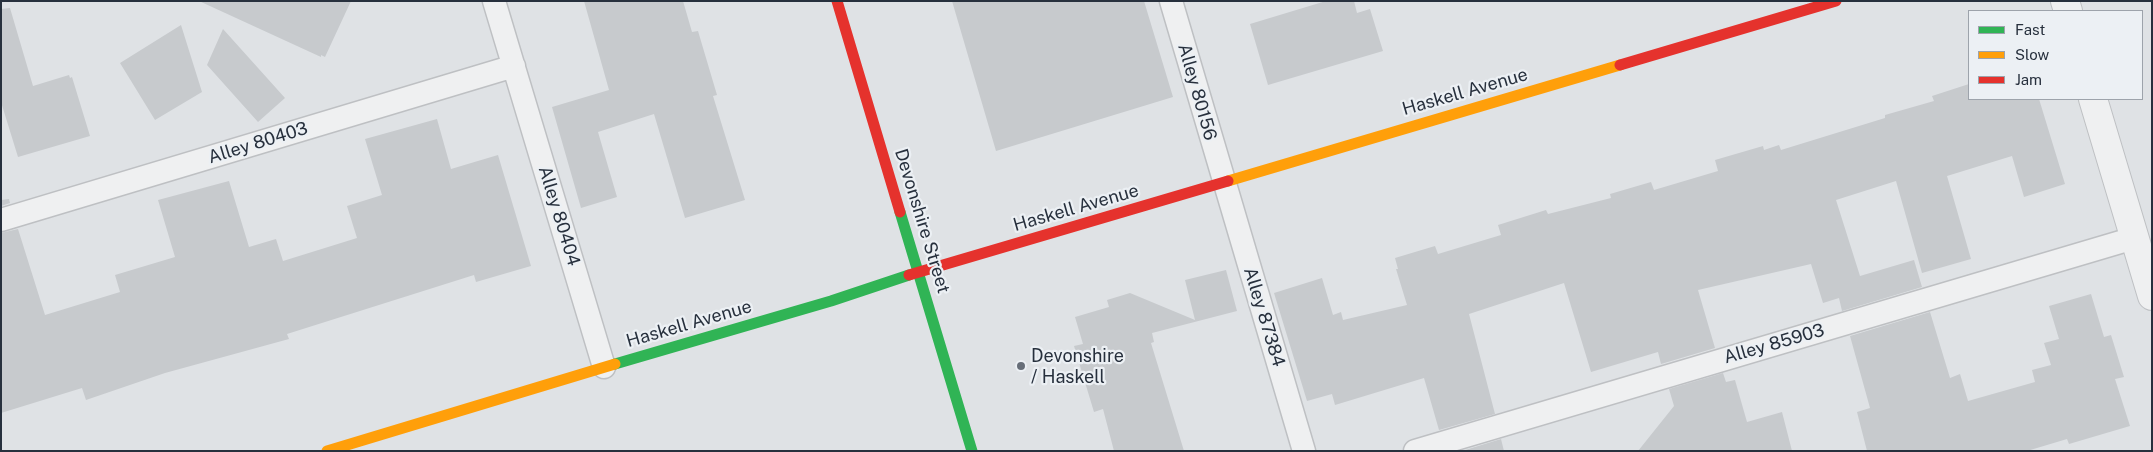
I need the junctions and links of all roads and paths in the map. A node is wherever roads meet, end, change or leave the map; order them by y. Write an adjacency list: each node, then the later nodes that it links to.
1 (494, 1): 5 (lane, Alley 80404)
2 (837, 1): 10 (main road, Devonshire Street)
3 (1171, 1): 7 (lane, Alley 80156)
4 (1836, 1): 7 (main road, Haskell Avenue)
5 (514, 66): 8 (lane, Alley 80403); 12 (lane, Alley 80404)
6 (2093, 100): 9 (street)
7 (1224, 182): 10 (main road, Haskell Avenue); 15 (lane, Alley 87384)
8 (1, 220)
9 (2134, 238): 11 (street); 16 (lane, Alley 85903)
10 (919, 272): 12 (main road, Haskell Avenue); 14 (main road, Devonshire Street)
11 (2152, 296)
12 (604, 367): 13 (main road, Haskell Avenue)
13 (328, 451)
14 (972, 451)
15 (1304, 451)
16 (1414, 451)

